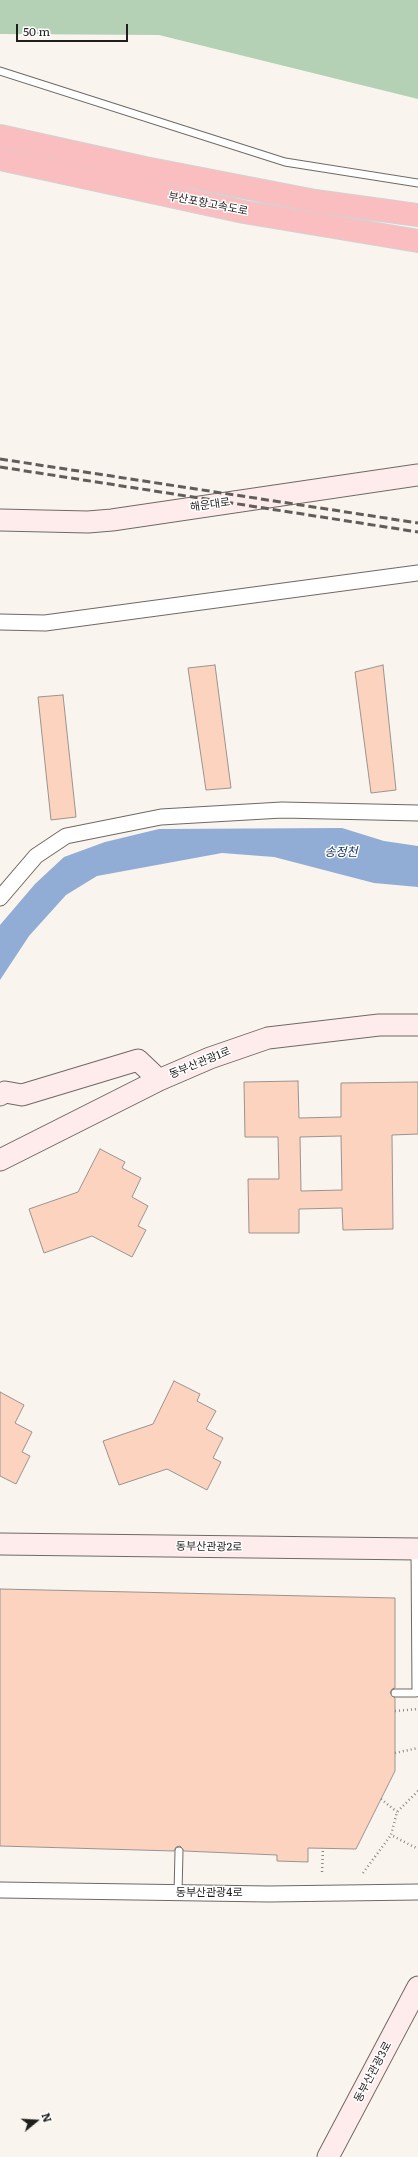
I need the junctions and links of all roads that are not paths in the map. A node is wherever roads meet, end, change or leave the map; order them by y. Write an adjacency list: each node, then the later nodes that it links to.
1 (0, 71): 4 (lane)
2 (2, 136): 5 (highway)
3 (0, 159): 6 (highway, 부산포항고속도로)
4 (418, 183)
5 (418, 215)
6 (418, 241)
7 (418, 475): 8 (street, 해운대로)
8 (0, 520)
9 (418, 572): 10 (street)
10 (0, 622)
11 (418, 813): 12 (street)
12 (0, 898)
13 (418, 1025): 14 (street, 동부산관광1로)
14 (159, 1080): 15 (street); 16 (street, 동부산관광1로)
15 (2, 1091)
16 (0, 1160)
17 (0, 1544): 18 (street, 동부산관광2로)
18 (417, 1549): 19 (lane)
19 (396, 1693)
20 (179, 1851): 23 (lane)
21 (0, 1890): 23 (street, 동부산관광4로)
22 (418, 1892): 23 (street, 동부산관광4로)
23 (178, 1893)
24 (418, 1987): 25 (street, 동부산관광3로)
25 (328, 2157)

